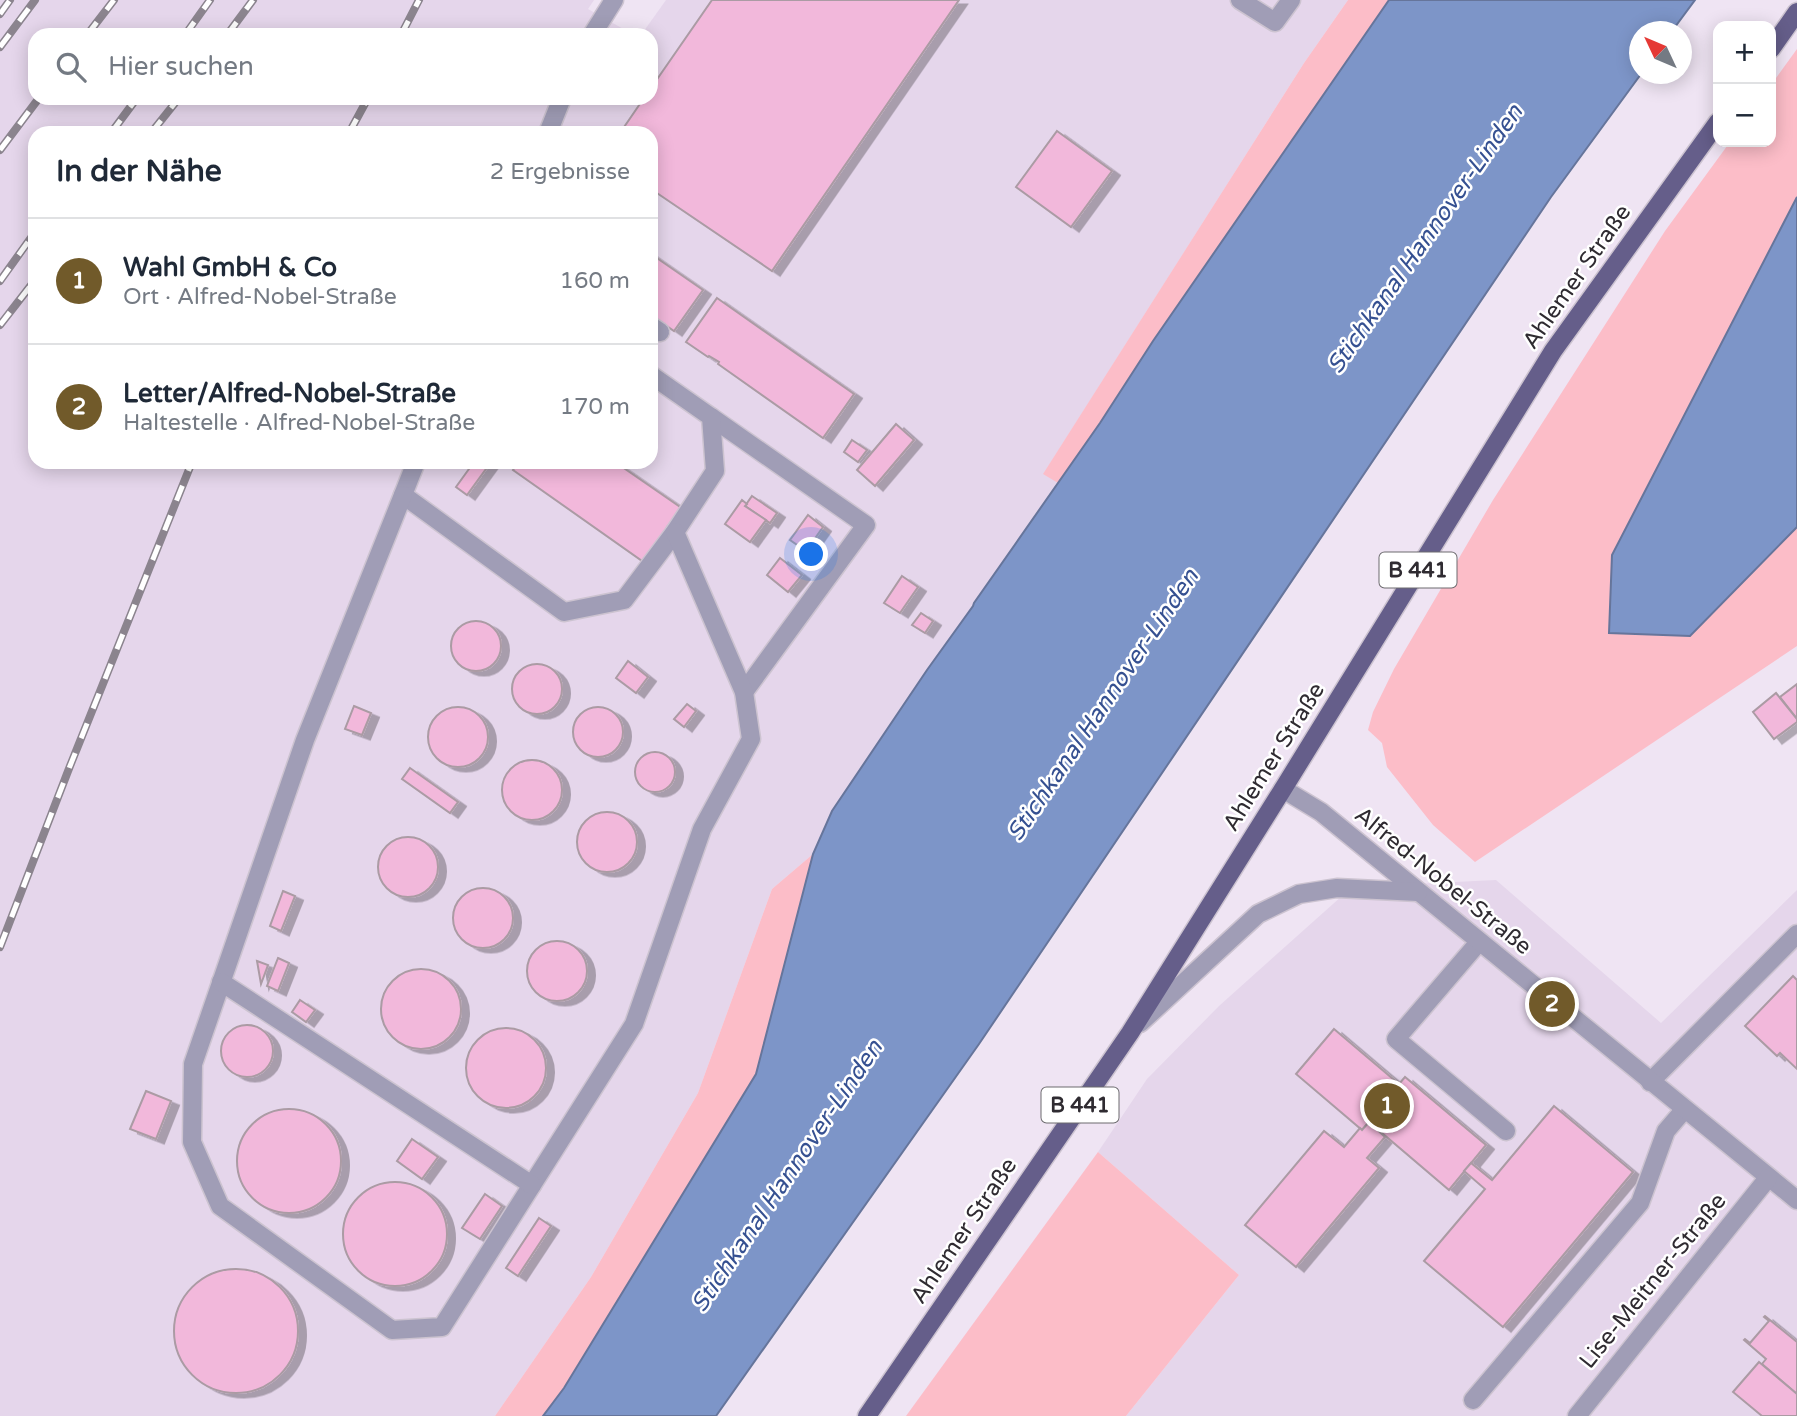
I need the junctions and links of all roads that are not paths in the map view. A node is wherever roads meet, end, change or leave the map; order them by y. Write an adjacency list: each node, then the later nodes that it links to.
1 (614, 0): 5 (street)
2 (1240, 0): 3 (street)
3 (1291, 0)
4 (1797, 12): 6 (main road)
5 (597, 28)
6 (1776, 42)
7 (559, 105): 8 (street)
8 (551, 126)
9 (1713, 129): 16 (main road, Ahlemer Straße / B 441)
10 (658, 380): 11 (street)
11 (711, 417): 14 (street); 15 (street)
12 (413, 469): 13 (street)
13 (403, 495): 14 (street); 20 (street)
14 (675, 532): 15 (street)
15 (744, 692): 26 (street)
16 (1283, 789): 17 (street, Alfred-Nobel-Straße); 21 (main road, Ahlemer Straße / B 441)
17 (1418, 892): 19 (street, Alfred-Nobel-Straße); 21 (street)
18 (1797, 934): 22 (street)
19 (1479, 942): 22 (street, Alfred-Nobel-Straße); 24 (street)
20 (221, 982): 26 (street); 26 (street)
21 (1130, 1033): 29 (main road, Ahlemer Straße / B 441)
22 (1650, 1082): 23 (street, Alfred-Nobel-Straße)
23 (1684, 1110): 25 (street, Alfred-Nobel-Straße); 28 (street)
24 (1506, 1131)
25 (1768, 1178): 27 (street, Alfred-Nobel-Straße); 30 (street, Lise-Meitner-Straße)
26 (532, 1185)
27 (1797, 1200)
28 (1473, 1400)
29 (867, 1416)
30 (1577, 1416)

